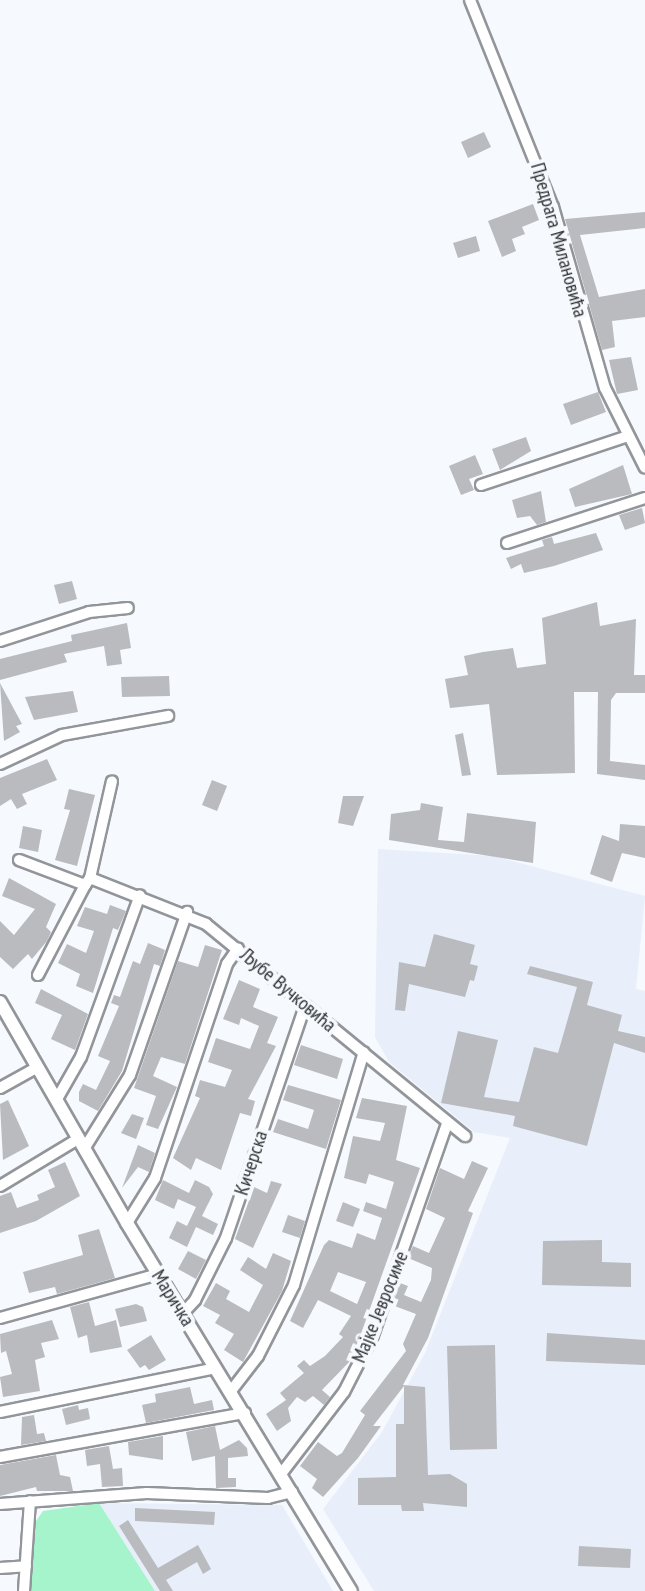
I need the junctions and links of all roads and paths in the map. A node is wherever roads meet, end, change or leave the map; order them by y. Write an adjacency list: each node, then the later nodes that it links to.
1 (470, 0): 2 (street, Предрага Милановића)
2 (628, 436): 3 (street, Предрага Милановића); 4 (street)
3 (645, 468)
4 (481, 485)
5 (645, 498): 6 (street)
6 (507, 543)
7 (128, 608): 8 (street)
8 (0, 641)
9 (168, 716): 10 (street)
10 (0, 764)
11 (112, 781): 13 (street)
12 (19, 860): 13 (street, Љубе Вучковића)
13 (88, 881): 14 (street, Љубе Вучковића); 17 (street)
14 (140, 895): 15 (street, Љубе Вучковића); 23 (street)
15 (187, 912): 16 (street, Љубе Вучковића); 26 (street)
16 (238, 948): 19 (street, Љубе Вучковића); 28 (street)
17 (38, 975)
18 (0, 1002): 21 (street, Маричка)
19 (305, 1006): 20 (street, Љубе Вучковића); 30 (street, Кичерска)
20 (364, 1052): 24 (street, Љубе Вучковића); 33 (street)
21 (38, 1067): 22 (street); 23 (street, Маричка)
22 (0, 1088)
23 (57, 1099): 26 (street, Маричка)
24 (447, 1124): 25 (street, Љубе Вучковића); 37 (street, Мајке Јевросиме)
25 (465, 1136)
26 (81, 1144): 27 (street); 28 (street, Маричка)
27 (0, 1186)
28 (127, 1223): 29 (street, Маричка)
29 (159, 1274): 30 (street, Маричка); 31 (street)
30 (183, 1313): 32 (street, Маричка)
31 (0, 1318)
32 (216, 1368): 33 (street, Маричка); 34 (street)
33 (231, 1391): 35 (street, Маричка)
34 (0, 1412)
35 (245, 1413): 36 (street); 37 (street, Маричка)
36 (0, 1457)
37 (281, 1474): 38 (street, Маричка)
38 (292, 1492): 39 (street); 44 (street, Маричка)
39 (30, 1501): 40 (street); 41 (street)
40 (0, 1504)
41 (26, 1566): 42 (street); 43 (street)
42 (0, 1568)
43 (24, 1591)
44 (351, 1591)

